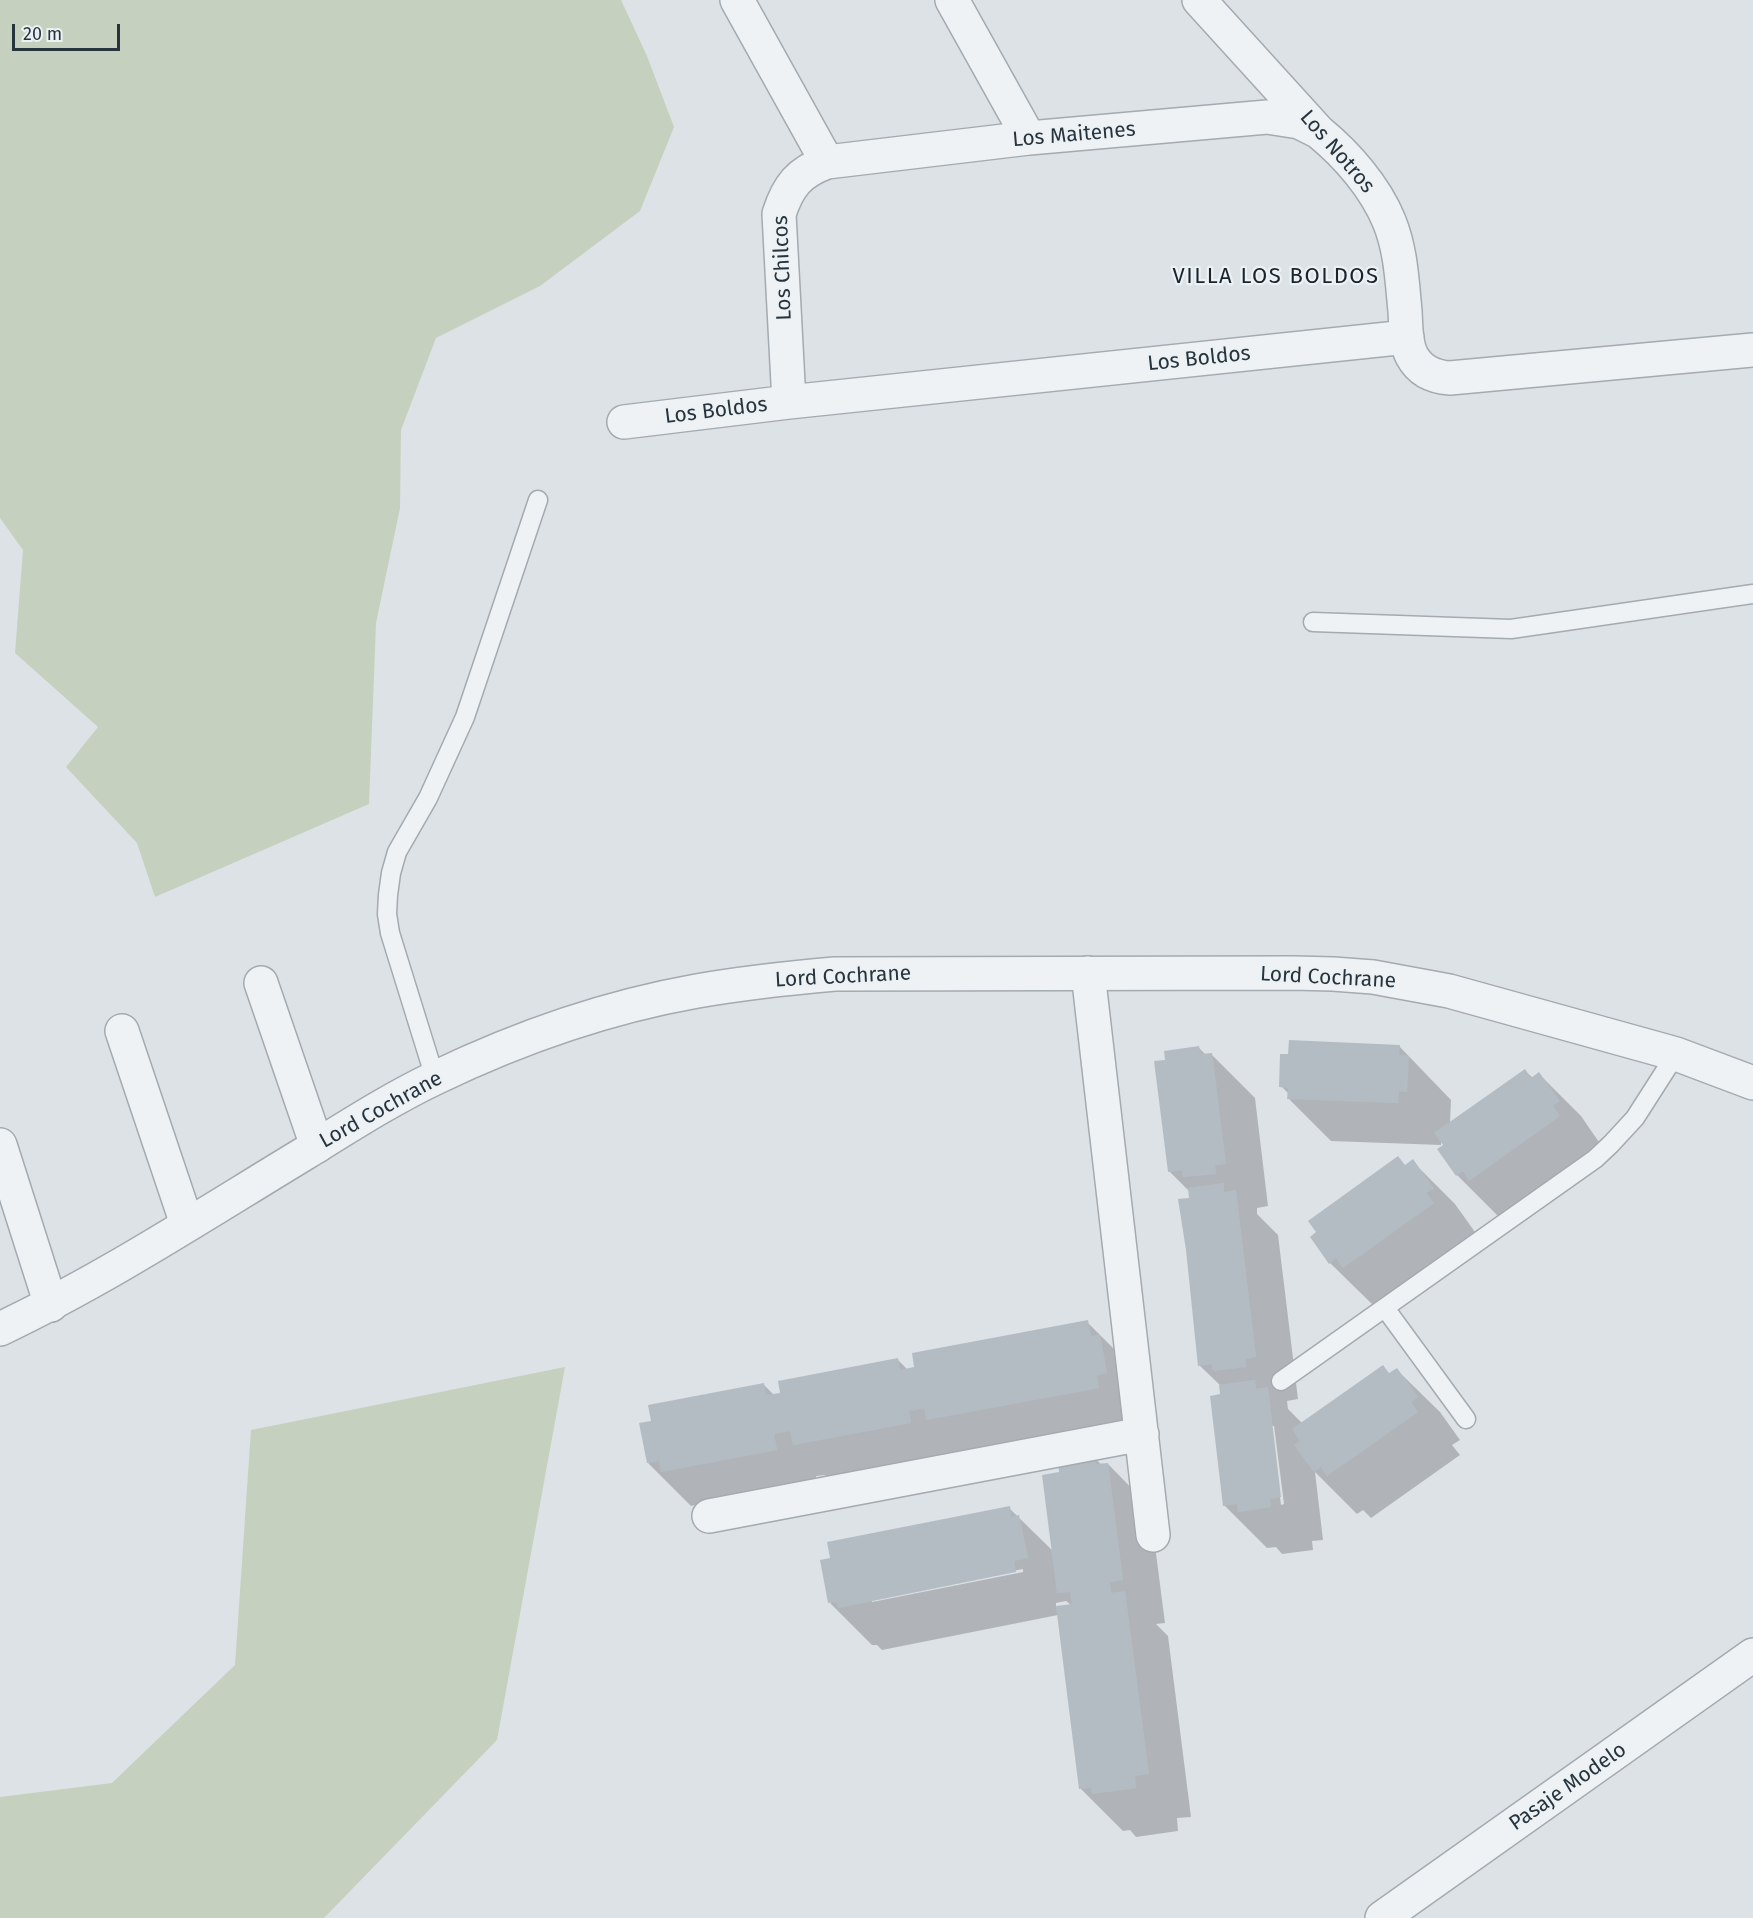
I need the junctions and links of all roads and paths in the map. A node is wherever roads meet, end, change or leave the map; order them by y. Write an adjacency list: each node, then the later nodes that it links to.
1 (737, 0): 6 (street)
2 (952, 0): 5 (street)
3 (1199, 0): 4 (street, Los Notros)
4 (1319, 132): 5 (street, Los Maitenes); 7 (street, Los Notros)
5 (1029, 138): 6 (street, Los Maitenes)
6 (827, 162): 9 (street, Los Chilcos)
7 (1407, 337): 8 (street); 9 (street, Los Boldos)
8 (1753, 350)
9 (789, 402): 10 (street, Los Boldos)
10 (624, 422)
11 (538, 500): 18 (lane)
12 (1753, 594): 13 (lane)
13 (1313, 622)
14 (1088, 973): 17 (street, Lord Cochrane); 18 (street, Lord Cochrane); 28 (street)
15 (261, 983): 21 (street)
16 (122, 1030): 22 (street)
17 (1676, 1054): 19 (street, Lord Cochrane); 24 (lane)
18 (435, 1078): 21 (street, Lord Cochrane)
19 (1753, 1083)
20 (0, 1145): 23 (street)
21 (317, 1146): 22 (street, Lord Cochrane)
22 (187, 1224): 23 (street, Lord Cochrane)
23 (51, 1305): 25 (street, Lord Cochrane)
24 (1385, 1308): 26 (lane); 27 (lane)
25 (0, 1329)
26 (1281, 1381)
27 (1466, 1419)
28 (1142, 1434): 29 (street); 30 (street)
29 (709, 1516)
30 (1153, 1535)
31 (1753, 1655): 32 (street, Pasaje Modelo)
32 (1399, 1913)

